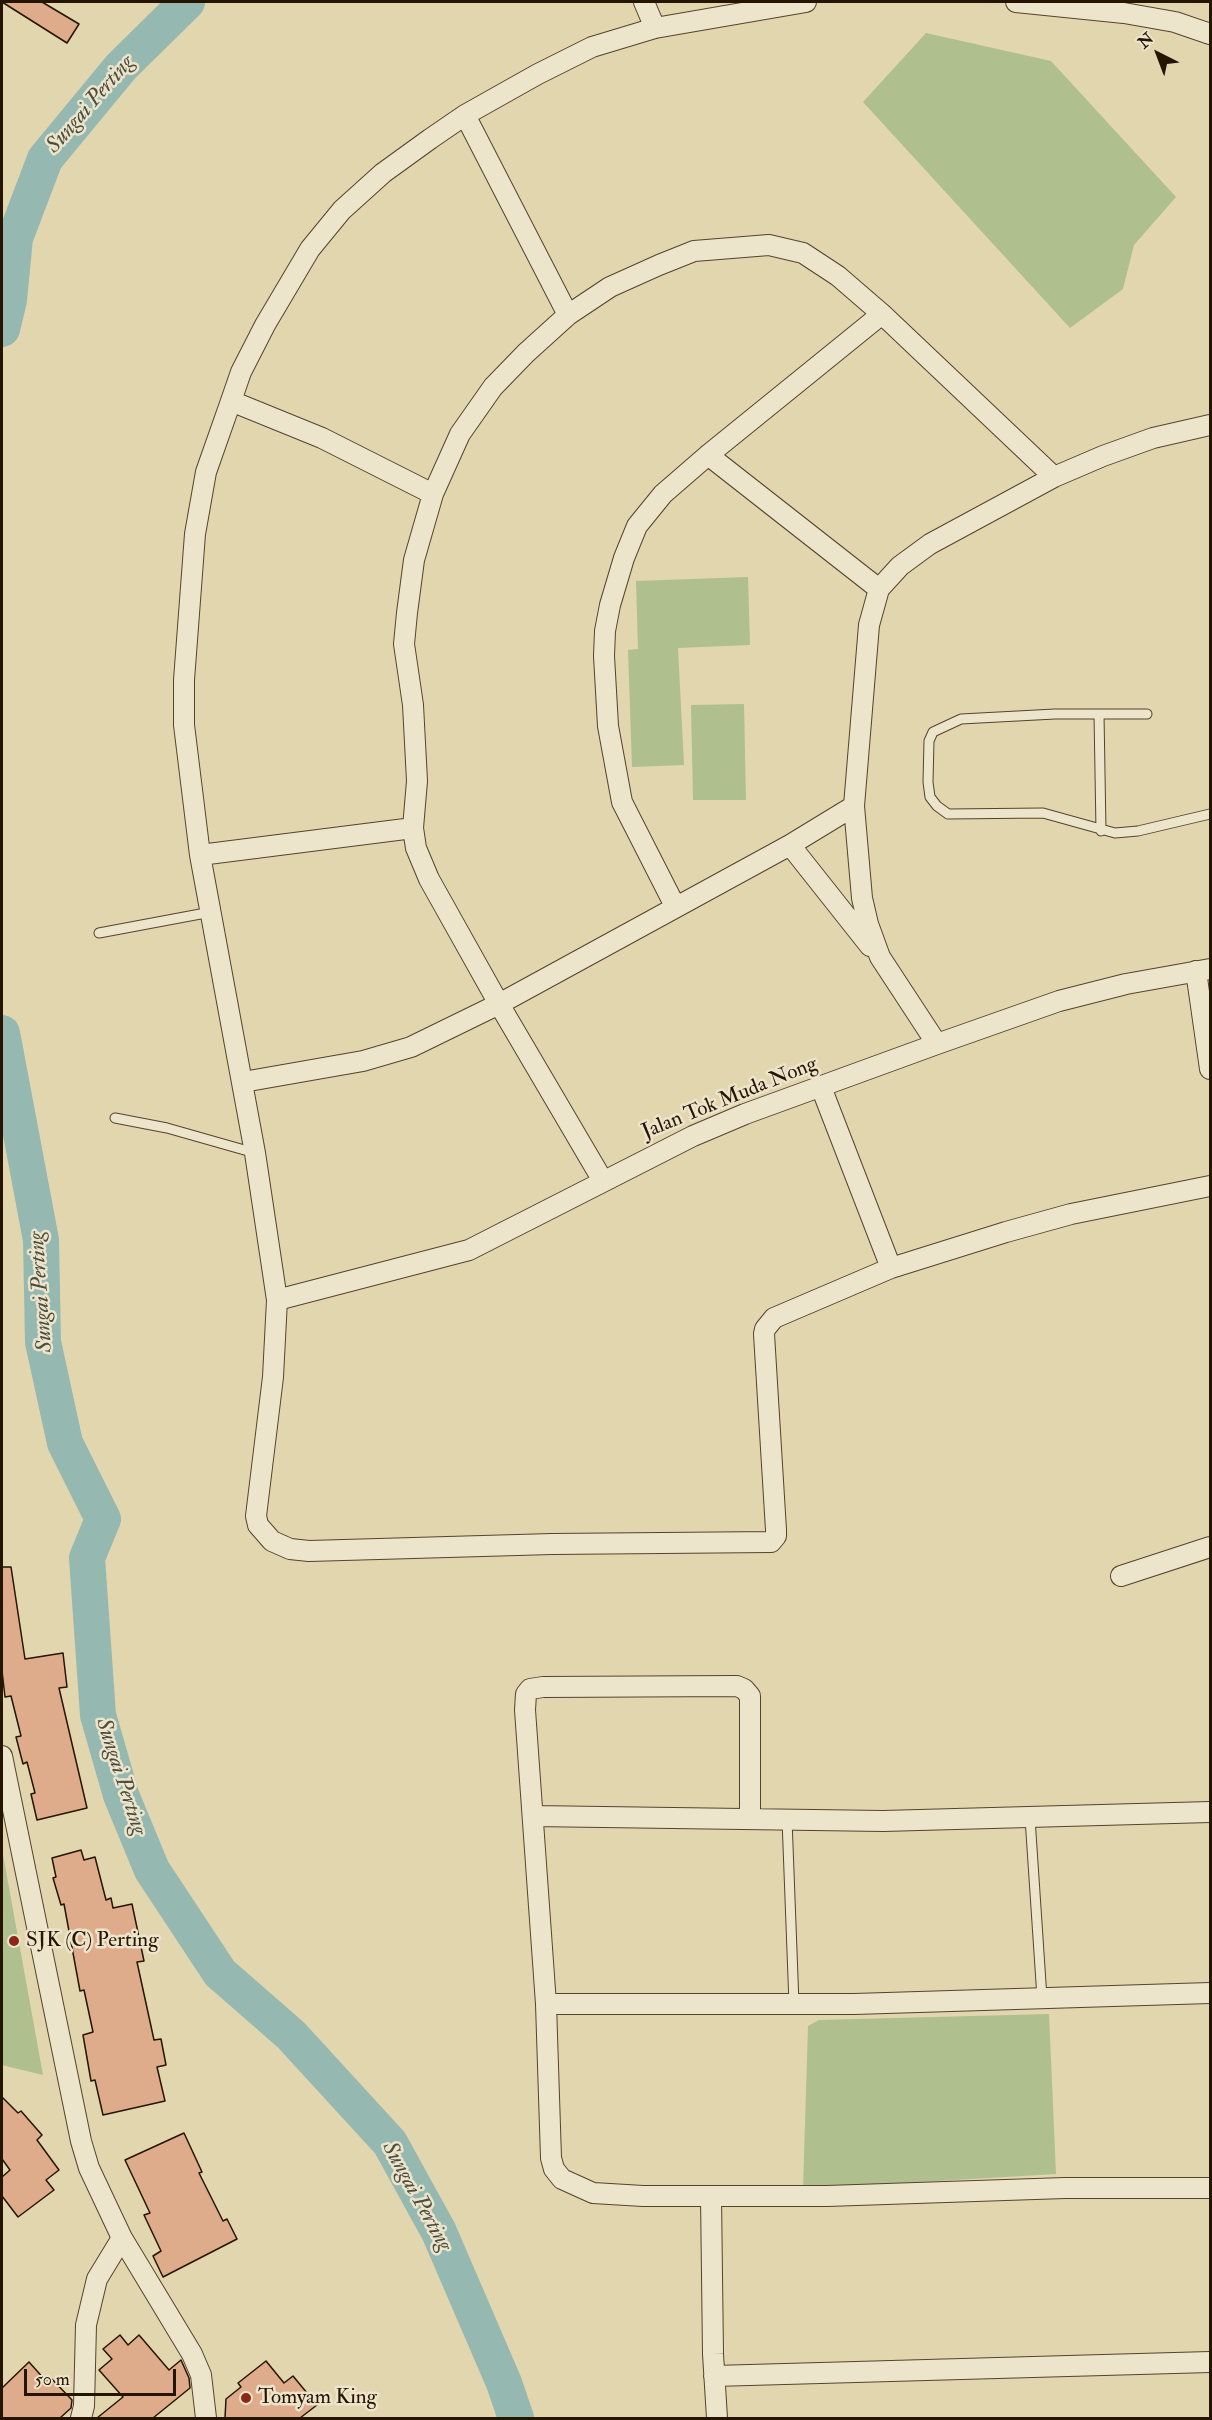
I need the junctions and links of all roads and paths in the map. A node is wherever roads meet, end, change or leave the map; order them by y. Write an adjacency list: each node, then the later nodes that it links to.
1 (644, 2): 4 (street)
2 (807, 2): 4 (street)
3 (1016, 2): 5 (street)
4 (655, 28): 6 (street)
5 (1210, 34)
6 (465, 115): 8 (street); 9 (street)
7 (882, 314): 8 (street); 11 (street); 12 (street)
8 (568, 315): 13 (street)
9 (231, 401): 13 (street); 22 (street)
10 (1210, 425): 12 (street)
11 (708, 455): 14 (street); 23 (street)
12 (1054, 477): 14 (street)
13 (433, 494): 19 (street)
14 (879, 589): 17 (street)
15 (1099, 714): 16 (lane); 20 (lane); 20 (lane)
16 (1147, 714)
17 (854, 806): 21 (street); 26 (street)
18 (1210, 814): 20 (lane)
19 (412, 828): 22 (street); 28 (street)
20 (1101, 831)
21 (790, 845): 23 (street); 26 (street)
22 (200, 855): 24 (street)
23 (675, 906): 28 (street)
24 (211, 912): 25 (lane); 31 (street)
25 (99, 933)
26 (880, 957): 29 (street)
27 (1203, 970): 29 (street, Jalan Tok Muda Nong); 30 (street)
28 (499, 1004): 31 (street); 35 (street)
29 (937, 1044): 32 (street, Jalan Tok Muda Nong)
30 (1210, 1070)
31 (243, 1082): 34 (street)
32 (821, 1087): 35 (street, Jalan Tok Muda Nong); 37 (street)
33 (115, 1118): 34 (lane)
34 (255, 1153): 38 (street)
35 (603, 1181): 38 (street, Jalan Tok Muda Nong)
36 (1210, 1186): 37 (street)
37 (891, 1268): 38 (street)
38 (277, 1300)
39 (1210, 1547): 40 (street)
40 (1121, 1576)
41 (2, 1756): 53 (street)
42 (1210, 1812): 44 (street)
43 (533, 1816): 45 (street); 45 (street); 49 (street)
44 (1030, 1818): 46 (street); 48 (lane)
45 (750, 1819): 46 (street)
46 (787, 1820): 50 (lane)
47 (1210, 1994): 48 (street)
48 (1042, 1998): 50 (street)
49 (546, 2004): 50 (street); 52 (street)
50 (794, 2004)
51 (1210, 2188): 52 (street)
52 (711, 2196): 55 (street)
53 (122, 2238): 56 (street); 57 (street)
54 (1210, 2362): 55 (street)
55 (714, 2376): 58 (street)
56 (81, 2418)
57 (206, 2418)
58 (717, 2418)

